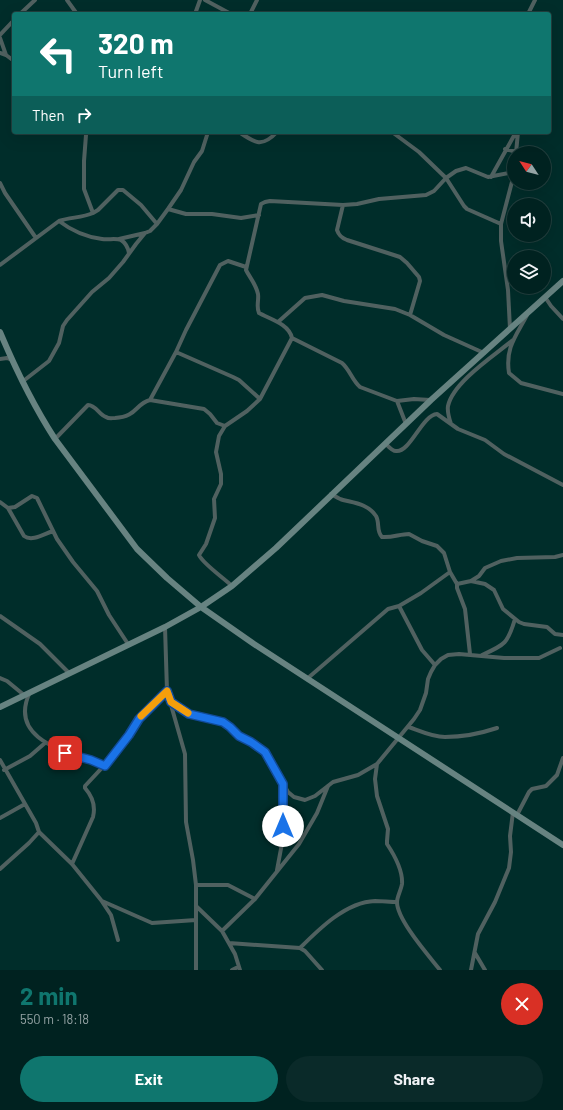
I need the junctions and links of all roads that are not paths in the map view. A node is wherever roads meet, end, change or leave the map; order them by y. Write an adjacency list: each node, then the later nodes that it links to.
1 (35, 0): 7 (street)
2 (67, 0): 8 (street)
3 (200, 0): 9 (street)
4 (205, 0): 10 (street)
5 (257, 0): 11 (street)
6 (535, 0): 12 (street)
7 (22, 12)
8 (76, 12)
9 (196, 12)
10 (227, 12)
11 (251, 12)
12 (529, 12)
13 (12, 22): 14 (street)
14 (0, 36): 16 (street)
15 (0, 53): 16 (street)
16 (6, 55): 17 (street)
17 (12, 60)
18 (85, 134): 34 (street)
19 (207, 134): 33 (street)
20 (242, 134): 21 (street)
21 (275, 134)
22 (395, 134): 29 (street)
23 (516, 134): 26 (street)
24 (517, 134): 25 (street)
25 (517, 146)
26 (505, 149): 28 (street)
27 (507, 173): 28 (street)
28 (490, 177): 29 (street)
29 (446, 178): 32 (street); 38 (street)
30 (0, 183): 40 (street)
31 (510, 190): 38 (street)
32 (343, 205): 35 (street); 48 (street)
33 (168, 209): 35 (street); 37 (street)
34 (93, 214): 36 (street); 37 (street)
35 (259, 215): 44 (street)
36 (59, 221): 40 (street); 41 (street)
37 (157, 224): 39 (street)
38 (501, 224): 51 (street)
39 (145, 233): 41 (street); 42 (street)
40 (36, 238): 43 (street)
41 (118, 239): 42 (street)
42 (129, 253): 59 (street)
43 (0, 265)
44 (246, 267): 50 (street); 55 (street)
45 (563, 280): 46 (street)
46 (545, 297): 47 (street); 49 (street)
47 (530, 310): 51 (street); 54 (street)
48 (410, 315): 50 (street); 56 (street)
49 (563, 319)
50 (278, 322): 53 (street)
51 (510, 329): 56 (street)
52 (0, 332): 58 (street)
53 (292, 338): 61 (street); 63 (street)
54 (515, 338): 60 (street); 66 (street)
55 (176, 352): 61 (street); 62 (street)
56 (484, 353): 64 (street)
57 (0, 359): 58 (street)
58 (12, 360): 59 (street)
59 (22, 382): 68 (street)
60 (563, 394)
61 (260, 399): 67 (street)
62 (150, 400): 67 (street); 68 (street)
63 (397, 400): 64 (street); 65 (street)
64 (431, 400): 65 (street)
65 (406, 424): 69 (street)
66 (451, 424): 69 (street); 70 (street)
67 (226, 426): 79 (street)
68 (55, 439): 81 (street)
69 (386, 444): 71 (street)
70 (563, 485)
71 (331, 494): 76 (street); 79 (street)
72 (0, 502): 73 (street)
73 (8, 508): 74 (street); 74 (street)
74 (52, 531): 86 (street)
75 (563, 555): 77 (street)
76 (450, 572): 78 (street); 80 (street)
77 (471, 581): 78 (street); 83 (street)
78 (457, 584): 88 (street)
79 (232, 586): 81 (street)
80 (399, 606): 90 (street); 93 (street)
81 (201, 607): 84 (street); 93 (street)
82 (0, 616): 91 (street)
83 (514, 619): 85 (street); 89 (street)
84 (165, 627): 86 (street); 94 (street)
85 (563, 636)
86 (128, 644): 91 (street)
87 (562, 647): 89 (street)
88 (470, 654): 89 (street); 90 (street)
89 (482, 655)
90 (435, 665): 99 (street)
91 (69, 673): 95 (street)
92 (0, 678): 96 (street)
93 (308, 678): 101 (street)
94 (167, 691): 97 (street); 106 (street)
95 (30, 692): 96 (street); 102 (street)
96 (24, 695): 98 (street)
97 (171, 702): 108 (street); 118 (street)
98 (0, 707)
99 (408, 727): 100 (street); 101 (street)
100 (497, 728)
101 (399, 738): 105 (street); 111 (street)
102 (45, 743): 106 (street); 107 (street)
103 (563, 758): 111 (street)
104 (0, 760): 107 (street)
105 (377, 764): 109 (street); 121 (street)
106 (105, 766): 115 (street)
107 (4, 770): 110 (street)
108 (283, 784): 109 (street); 117 (street)
109 (328, 785): 117 (street)
110 (25, 804): 112 (street); 113 (street)
111 (515, 813): 114 (street); 128 (street)
112 (0, 818)
113 (39, 832): 115 (street); 116 (street)
114 (563, 845)
115 (72, 864): 120 (street)
116 (0, 869)
117 (276, 872): 119 (street)
118 (196, 885): 119 (street); 122 (street)
119 (255, 899): 124 (street)
120 (101, 900): 123 (street); 125 (street)
121 (397, 902): 127 (street); 133 (street)
122 (196, 906): 123 (street); 124 (street)
123 (196, 920): 130 (street)
124 (222, 932): 126 (street)
125 (118, 940)
126 (229, 943): 127 (street); 129 (street)
127 (300, 948): 132 (street)
128 (475, 953): 134 (street); 135 (street)
129 (239, 968): 131 (street)
130 (196, 970)
131 (232, 970)
132 (322, 970)
133 (440, 970)
134 (471, 970)
135 (485, 970)

